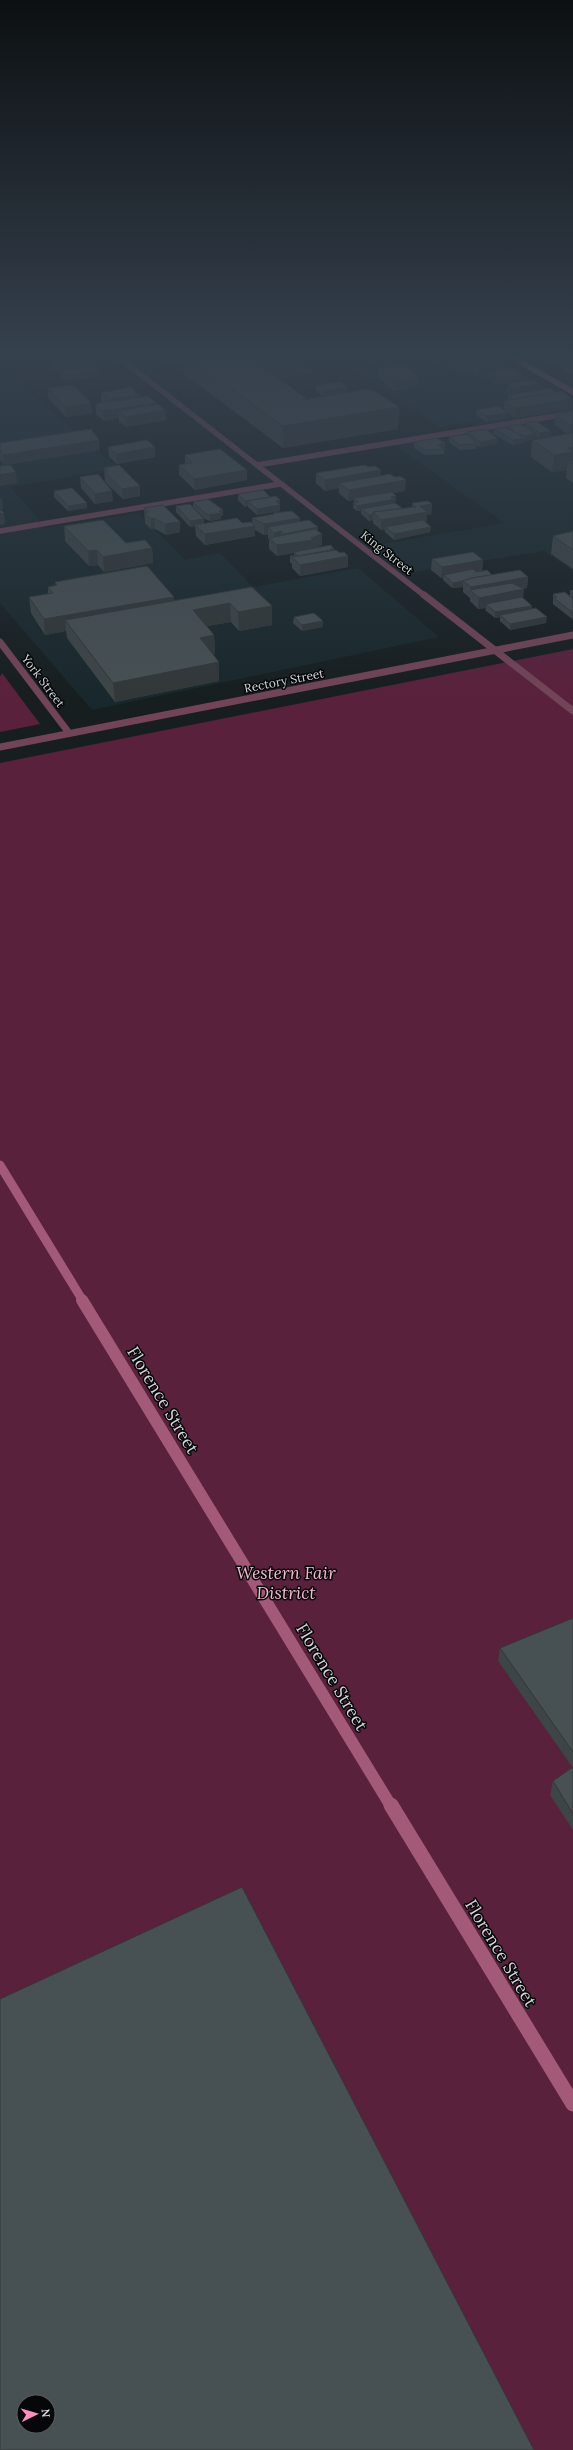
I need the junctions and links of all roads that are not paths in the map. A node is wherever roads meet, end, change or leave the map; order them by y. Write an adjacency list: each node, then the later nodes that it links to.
1 (260, 467): 2 (street, King Street)
2 (280, 484): 3 (street); 6 (street, King Street)
3 (0, 531)
4 (573, 636): 6 (street, Rectory Street)
5 (0, 642): 8 (street, York Street)
6 (496, 651): 7 (street, King Street); 8 (street, Rectory Street)
7 (573, 711)
8 (69, 733): 9 (street, Rectory Street)
9 (0, 747)
10 (0, 1165): 11 (main road, Florence Street)
11 (573, 2104)

